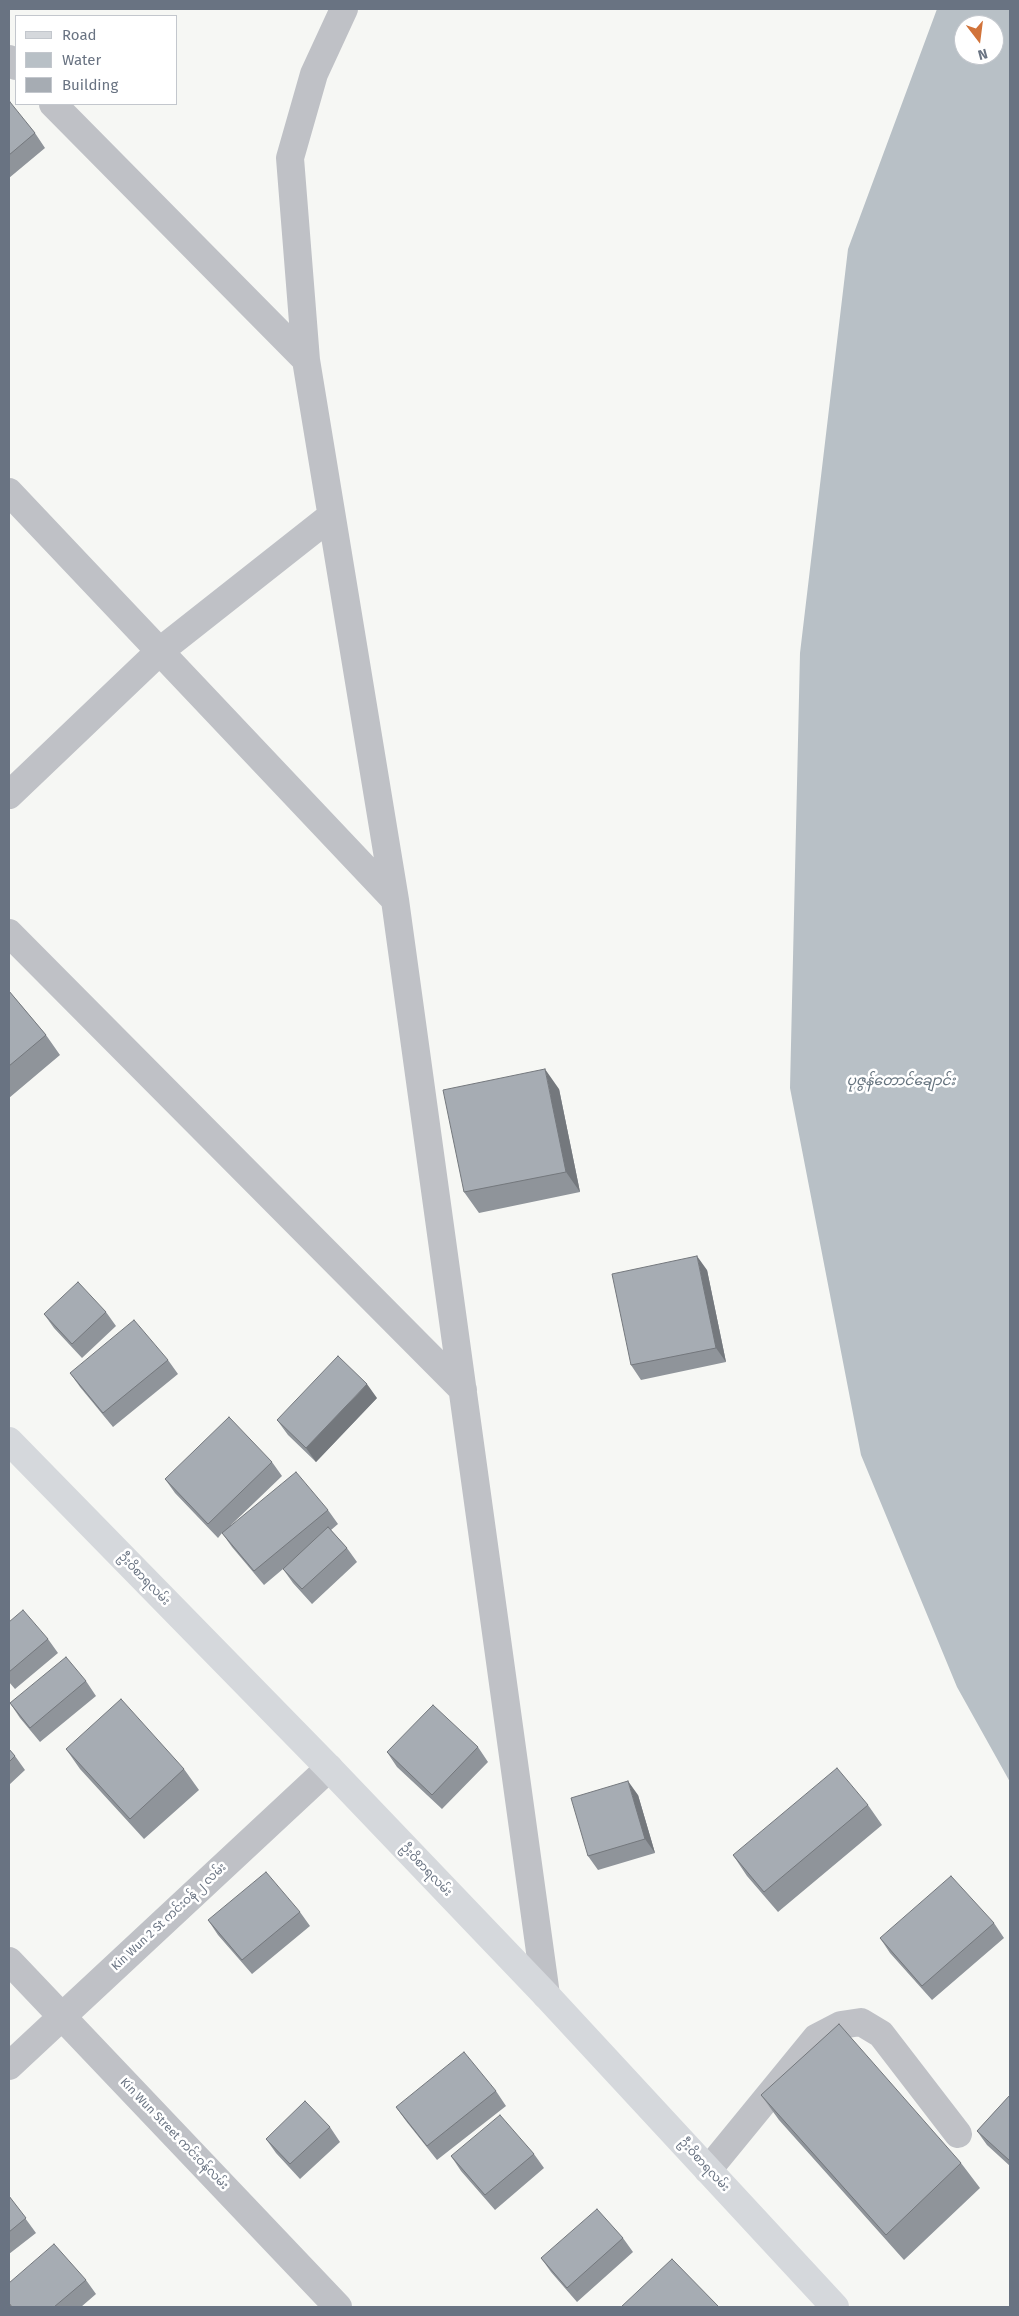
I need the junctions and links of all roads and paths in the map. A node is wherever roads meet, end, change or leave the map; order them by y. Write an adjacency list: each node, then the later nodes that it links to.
1 (344, 9): 3 (street)
2 (54, 105): 3 (street)
3 (306, 360): 5 (street)
4 (9, 492): 6 (street)
5 (330, 517): 6 (street); 8 (street)
6 (160, 652): 7 (street); 8 (street)
7 (9, 795)
8 (395, 900): 10 (street)
9 (9, 933): 10 (street)
10 (463, 1390): 14 (street)
11 (9, 1441): 12 (main road, ဦးဝိစာရလမ်း)
12 (329, 1768): 14 (main road, ဦးဝိစာရလမ်း); 15 (street, Kin Wun 2 St ကင်းဝန် ၂ လမ်း)
13 (9, 1961): 15 (street, Kin Wun Street ကင်းဝန်လမ်း)
14 (546, 1995): 18 (main road, ဦးဝိစာရလမ်း)
15 (62, 2017): 16 (street, Kin Wun 2 St ကင်းဝန် ၂ လမ်း); 19 (street, Kin Wun Street ကင်းဝန်လမ်း)
16 (9, 2066)
17 (958, 2134): 18 (street)
18 (708, 2170): 20 (main road, ဦးဝိစာရလမ်း)
19 (338, 2307)
20 (835, 2307)

